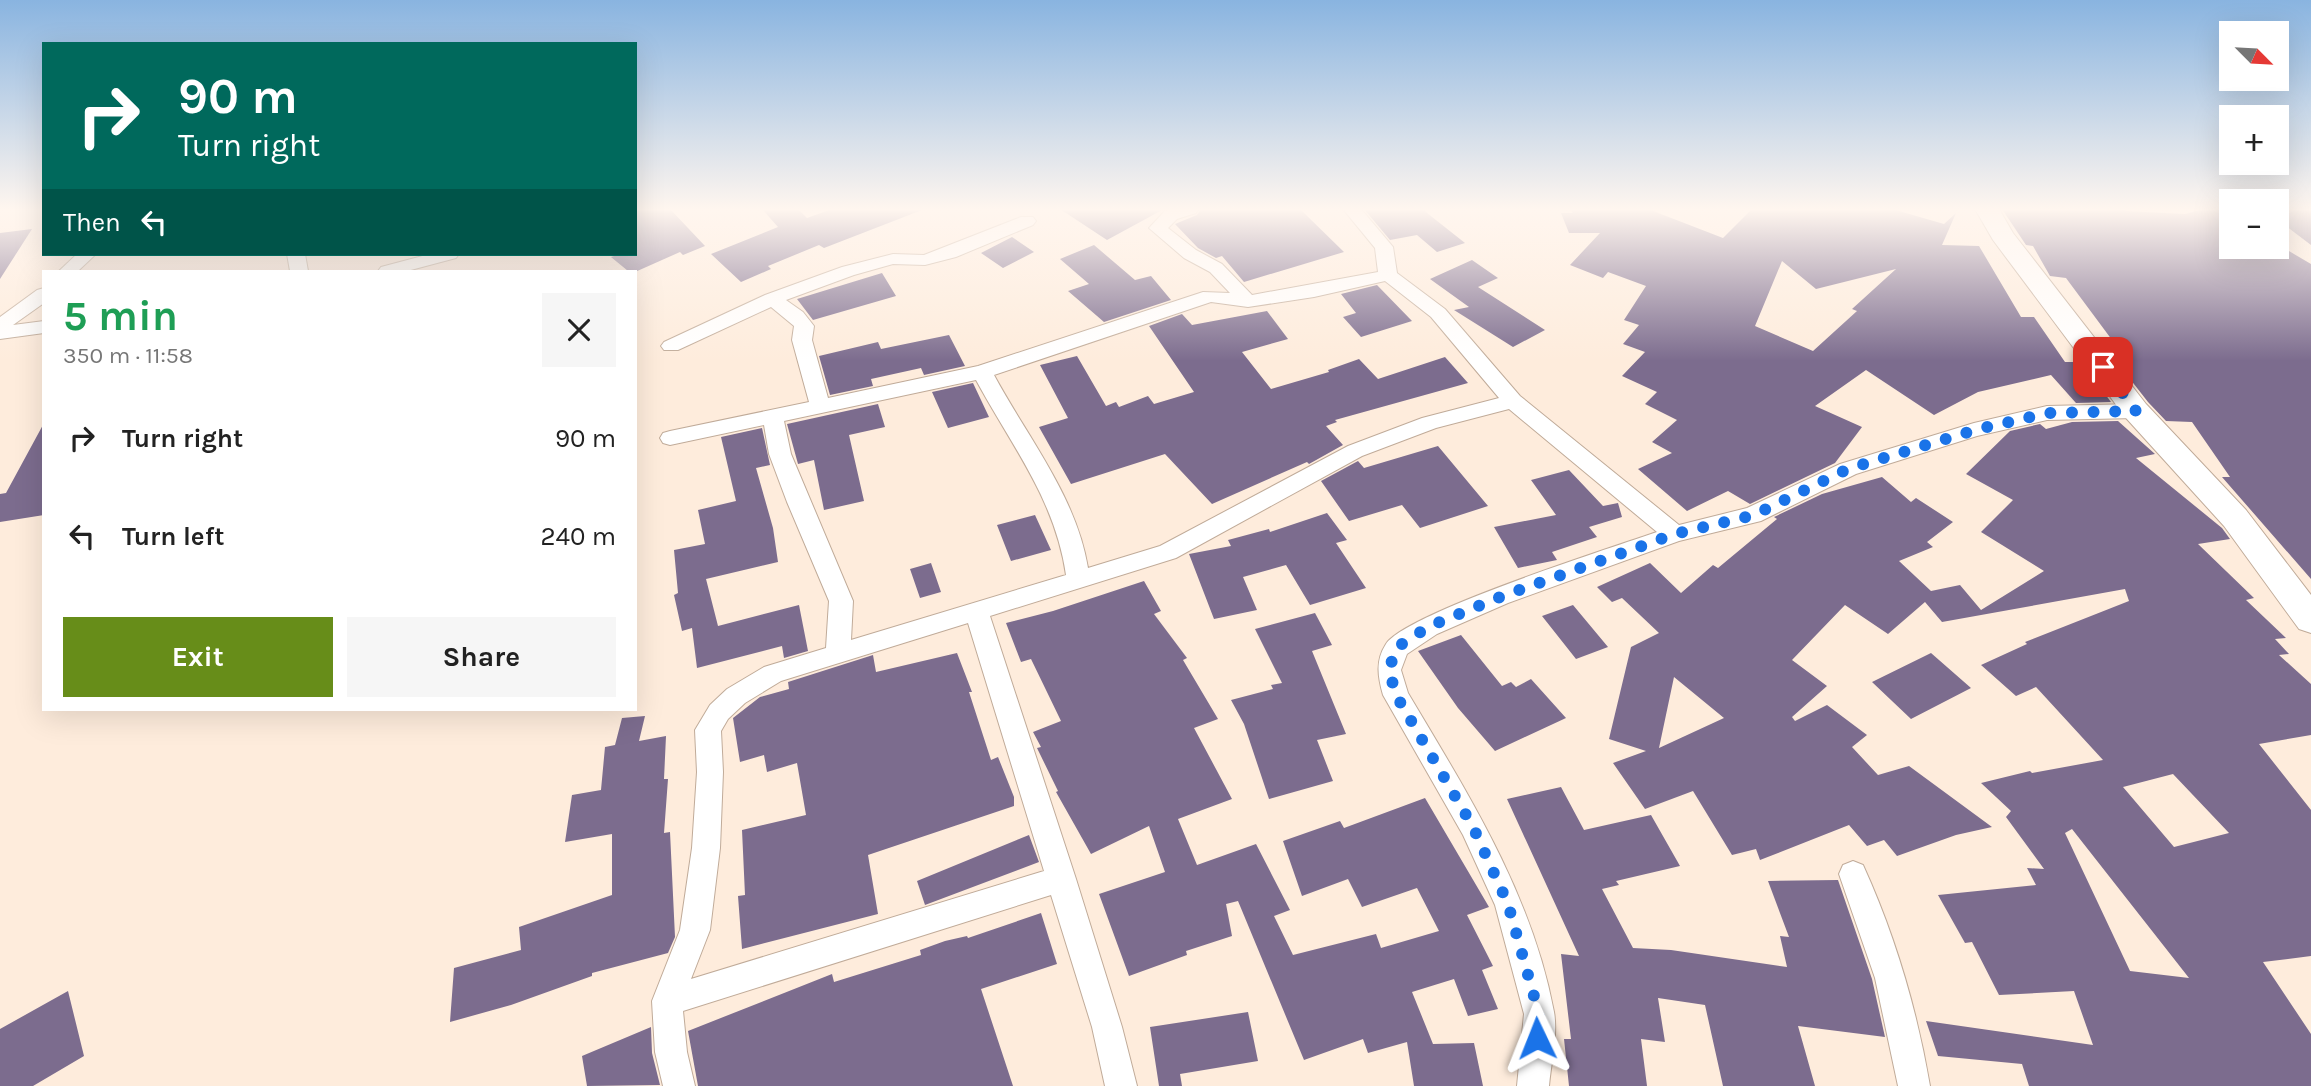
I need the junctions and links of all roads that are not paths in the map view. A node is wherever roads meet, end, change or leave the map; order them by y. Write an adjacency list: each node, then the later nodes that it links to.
1 (429, 260): 6 (street)
2 (890, 260): 9 (street)
3 (1201, 260): 10 (street)
4 (1386, 260): 7 (street)
5 (2021, 260): 18 (main road)
6 (391, 270)
7 (1388, 275): 10 (street); 16 (street)
8 (42, 295): 11 (street)
9 (772, 299): 14 (street); 17 (street)
10 (1248, 301): 15 (street)
11 (0, 326)
12 (42, 327): 13 (street)
13 (0, 333)
14 (671, 346)
15 (982, 372): 17 (street); 22 (street)
16 (1513, 401): 21 (street); 22 (street)
17 (820, 407): 19 (street)
18 (2136, 411): 21 (street); 24 (main road)
19 (772, 417): 20 (street); 25 (street)
20 (670, 438)
21 (1675, 534): 31 (street)
22 (1079, 581): 23 (street)
23 (976, 610): 25 (street); 27 (street)
24 (2311, 620)
25 (838, 654): 28 (street)
26 (1853, 874): 32 (street)
27 (1062, 879): 28 (street); 30 (street)
28 (667, 1001): 29 (street)
29 (680, 1086)
30 (1121, 1086)
31 (1533, 1086)
32 (1914, 1086)

